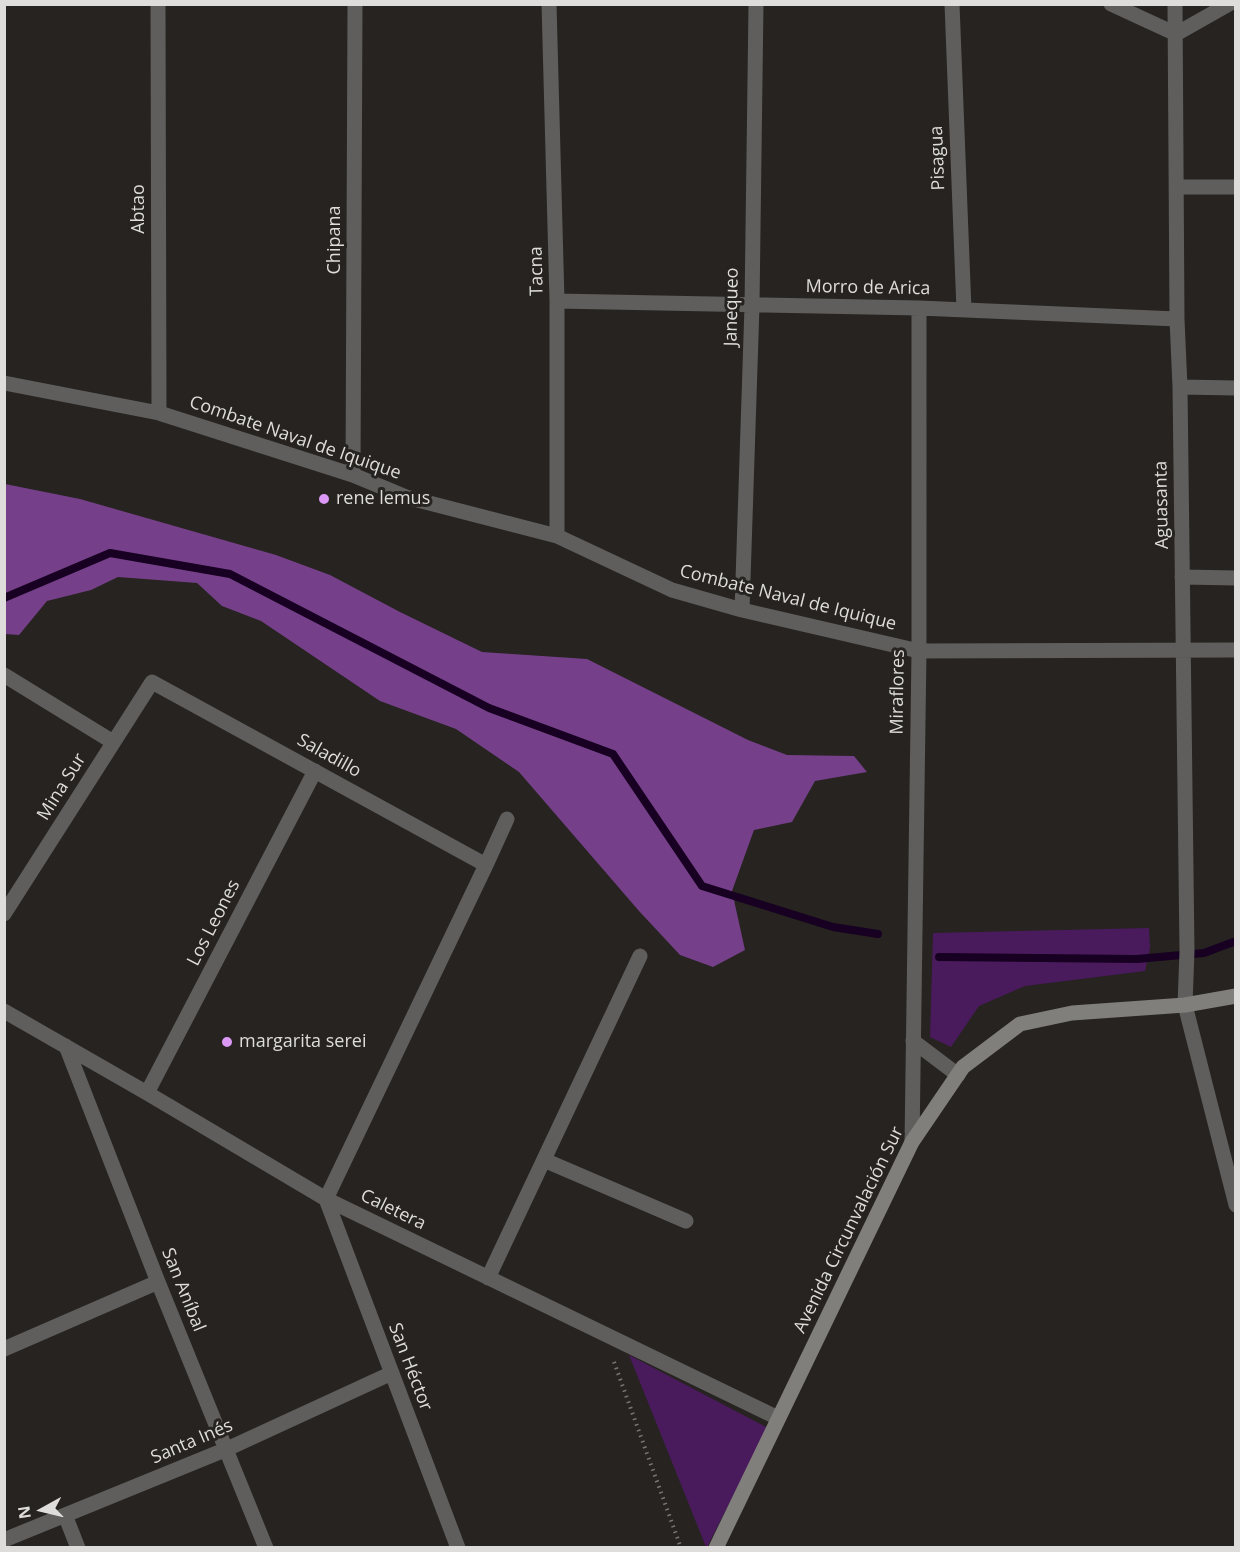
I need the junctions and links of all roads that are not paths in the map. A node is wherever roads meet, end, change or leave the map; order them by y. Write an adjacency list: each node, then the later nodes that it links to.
1 (158, 4): 20 (street, Abtao)
2 (355, 4): 21 (street, Chipana)
3 (549, 4): 12 (street, Tacna)
4 (756, 4): 13 (street, Janequeo)
5 (952, 4): 15 (street, Pisagua)
6 (1111, 4): 9 (street)
7 (1175, 4): 9 (street, Aguasanta)
8 (1229, 4): 9 (street)
9 (1176, 34): 11 (street, Aguasanta)
10 (1236, 187): 11 (street)
11 (1178, 188): 16 (street, Aguasanta)
12 (557, 301): 13 (street, Morro de Arica); 22 (street, Tacna)
13 (752, 306): 14 (street, Morro de Arica); 25 (street, Janequeo)
14 (919, 308): 15 (street, Morro de Arica); 28 (street, Miraflores)
15 (964, 310): 16 (street, Morro de Arica)
16 (1177, 319): 18 (street, Aguasanta)
17 (4, 383): 20 (street, Combate Naval de Iquique)
18 (1180, 387): 19 (street); 23 (street, Aguasanta)
19 (1236, 388)
20 (159, 413): 21 (street, Combate Naval de Iquique)
21 (353, 475): 22 (street, Combate Naval de Iquique)
22 (557, 536): 25 (street, Combate Naval de Iquique)
23 (1182, 577): 24 (street); 26 (street, Aguasanta)
24 (1236, 578)
25 (742, 610): 28 (street, Combate Naval de Iquique)
26 (1184, 650): 27 (street, Combate Naval de Iquique); 28 (street, Combate Naval de Iquique); 38 (street, Aguasanta)
27 (1236, 650)
28 (918, 651): 40 (street, Miraflores)
29 (4, 675): 31 (street)
30 (152, 682): 31 (street, Mina Sur); 32 (street, Saladillo)
31 (113, 742): 35 (street, Mina Sur)
32 (315, 771): 34 (street, Saladillo); 43 (street, Los Leones)
33 (507, 819): 34 (street)
34 (486, 865): 46 (street)
35 (4, 914)
36 (640, 956): 45 (street)
37 (1236, 996): 38 (main road, Avenida Circunvalación Sur)
38 (1185, 1005): 42 (main road, Avenida Circunvalación Sur); 47 (street, Aguasanta)
39 (4, 1011): 41 (street, Caletera)
40 (913, 1041): 42 (street); 44 (street, Miraflores)
41 (66, 1046): 43 (street, Caletera); 50 (street, San Aníbal)
42 (958, 1075): 44 (main road, Avenida Circunvalación Sur)
43 (147, 1093): 46 (street, Caletera)
44 (912, 1142): 53 (main road, Avenida Circunvalación Sur)
45 (544, 1160): 48 (street); 49 (street)
46 (326, 1199): 49 (street, Caletera); 52 (street, San Héctor)
47 (1236, 1205)
48 (686, 1221)
49 (488, 1278): 53 (street, Caletera)
50 (158, 1282): 51 (street); 54 (street, San Aníbal)
51 (4, 1349)
52 (392, 1373): 54 (street, Santa Inés); 59 (street, San Héctor)
53 (778, 1418): 60 (main road, Avenida Circunvalación Sur)
54 (227, 1449): 55 (street, Santa Inés); 58 (street, San Aníbal)
55 (65, 1515): 56 (street, Santa Inés); 57 (street)
56 (4, 1540)
57 (78, 1548)
58 (266, 1548)
59 (458, 1548)
60 (716, 1548)

